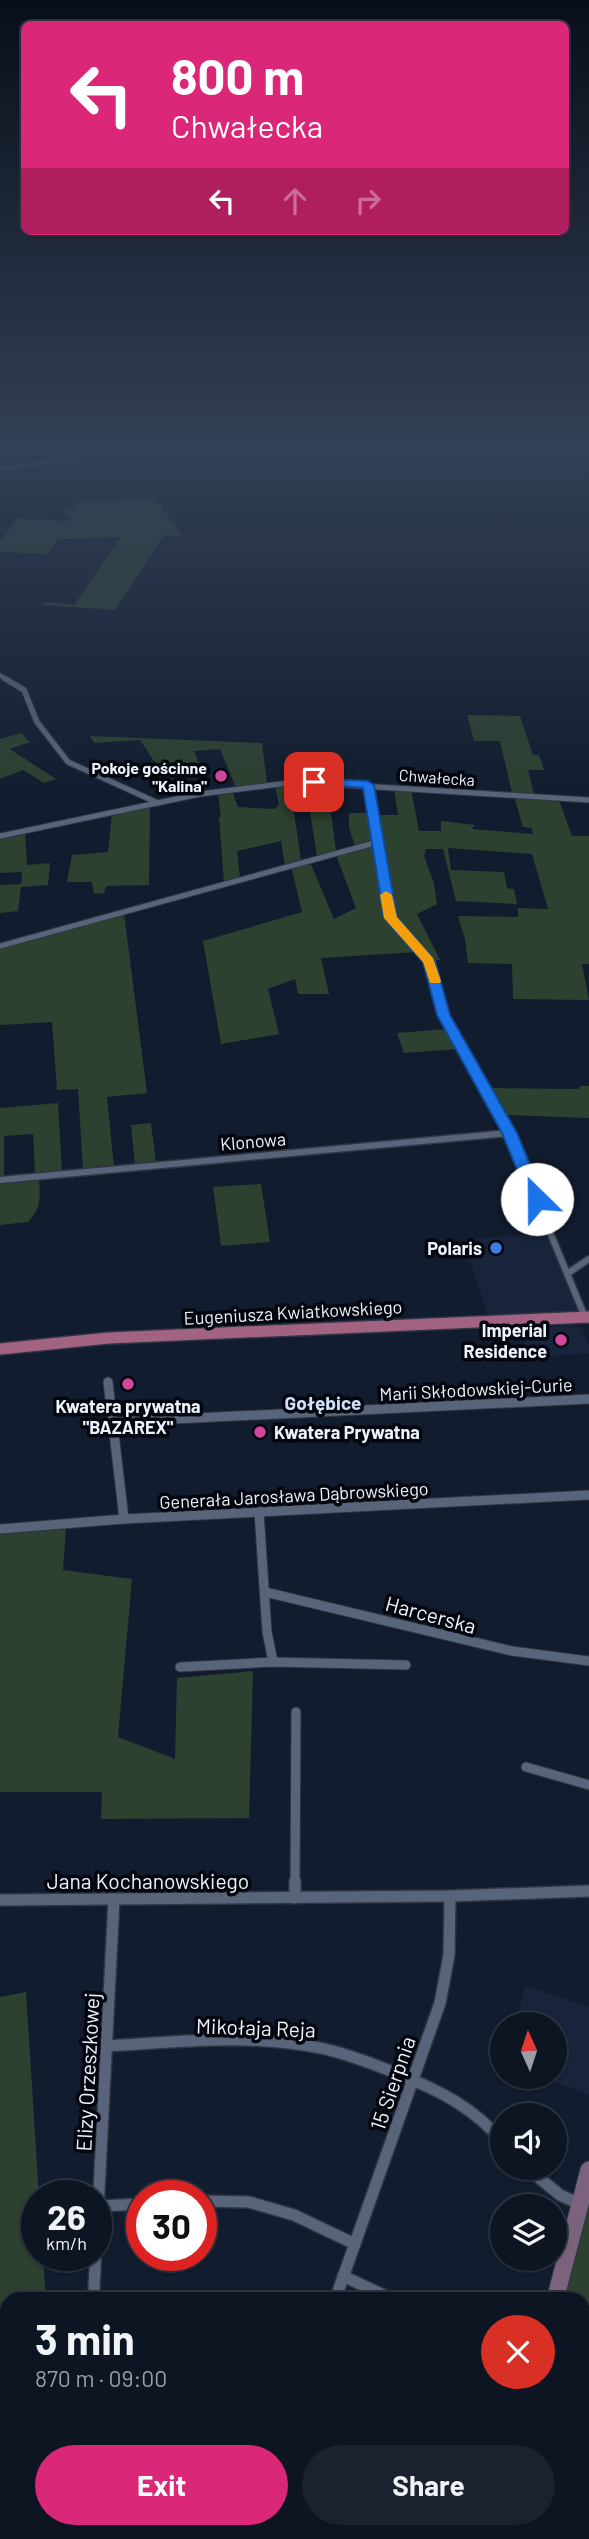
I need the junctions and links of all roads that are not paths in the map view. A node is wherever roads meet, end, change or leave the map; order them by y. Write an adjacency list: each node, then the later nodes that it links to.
1 (0, 674): 4 (street)
2 (368, 785): 3 (street, Chwałecka); 4 (street, Chwałecka); 6 (street)
3 (589, 800)
4 (158, 803): 5 (street, Chwałecka)
5 (0, 836)
6 (378, 842): 7 (street); 8 (street)
7 (0, 946)
8 (509, 1133): 9 (street, Klonowa); 11 (street)
9 (0, 1180)
10 (589, 1259): 11 (street)
11 (568, 1273): 12 (street)
12 (588, 1319): 13 (main road, Eugeniusza Kwiatkowskiego)
13 (0, 1349)
14 (108, 1382): 16 (street)
15 (589, 1399): 16 (street, Marii Skłodowskiej-Curie)
16 (113, 1422): 19 (street)
17 (589, 1495): 18 (street, Generała Jarosława Dąbrowskiego)
18 (259, 1512): 19 (street, Generała Jarosława Dąbrowskiego); 21 (street)
19 (124, 1519): 20 (street, Generała Jarosława Dąbrowskiego)
20 (0, 1529)
21 (265, 1592): 22 (street, Harcerska); 23 (street)
22 (589, 1661)
23 (273, 1662): 24 (street); 25 (street)
24 (406, 1665)
25 (180, 1667)
26 (296, 1712): 31 (street)
27 (526, 1767): 28 (street)
28 (589, 1785)
29 (589, 1891): 30 (street, Jana Kochanowskiego)
30 (450, 1896): 31 (street, Jana Kochanowskiego); 35 (street, 15 Sierpnia)
31 (295, 1898): 32 (street, Jana Kochanowskiego)
32 (114, 1899): 33 (street, Jana Kochanowskiego); 34 (street, Elizy Orzeszkowej)
33 (0, 1900)
34 (107, 2046): 35 (street, Mikołaja Reja); 38 (street, Elizy Orzeszkowej)
35 (414, 2080): 36 (street, Mikołaja Reja); 42 (street, 15 Sierpnia)
36 (490, 2125)
37 (589, 2170): 41 (street)
38 (101, 2180)
39 (542, 2180): 41 (street)
40 (217, 2201): 42 (street)
41 (580, 2204): 48 (street)
42 (355, 2244): 44 (street, 15 Sierpnia)
43 (95, 2271): 45 (street, Elizy Orzeszkowej)
44 (343, 2276): 46 (street, 15 Sierpnia); 47 (street)
45 (94, 2288)
46 (338, 2292)
47 (377, 2292)
48 (557, 2292)

